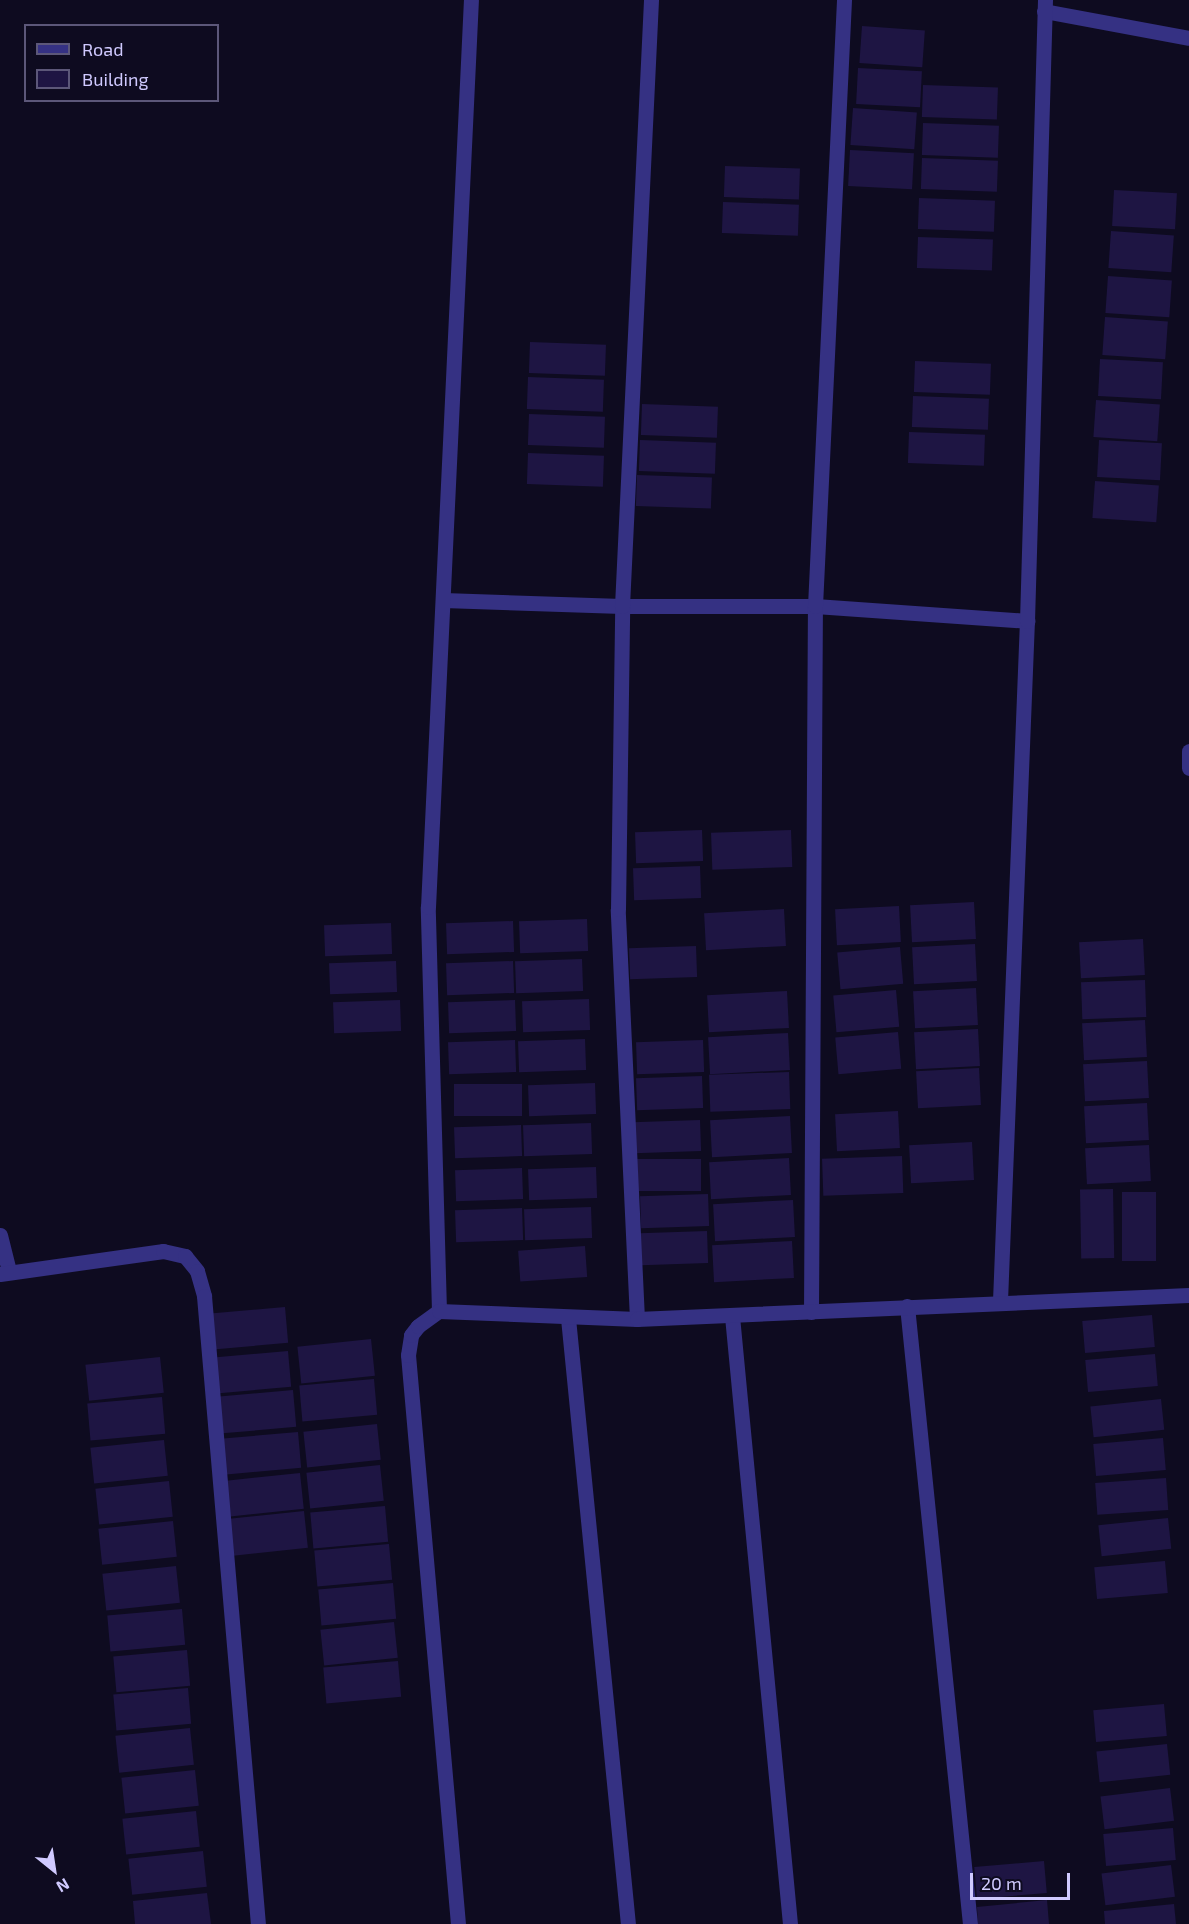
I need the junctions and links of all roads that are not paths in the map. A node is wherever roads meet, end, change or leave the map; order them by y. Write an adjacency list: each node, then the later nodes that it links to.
1 (471, 0): 6 (street)
2 (651, 0): 7 (street)
3 (844, 0): 8 (street)
4 (1045, 5): 5 (street); 9 (street)
5 (1189, 38)
6 (442, 600): 7 (street); 17 (street)
7 (622, 606): 8 (street); 21 (street)
8 (815, 606): 9 (street); 18 (street)
9 (1027, 621): 15 (street)
10 (1189, 751): 11 (street)
11 (1189, 768)
12 (0, 1234): 13 (street)
13 (4, 1273): 22 (street)
14 (1189, 1295): 15 (street)
15 (999, 1301): 16 (street)
16 (907, 1306): 18 (street); 26 (street)
17 (439, 1311): 20 (street); 23 (street)
18 (811, 1312): 19 (street)
19 (732, 1316): 21 (street); 25 (street)
20 (568, 1318): 21 (street); 24 (street)
21 (637, 1319)
22 (258, 1924)
23 (458, 1924)
24 (628, 1924)
25 (790, 1924)
26 (970, 1924)

